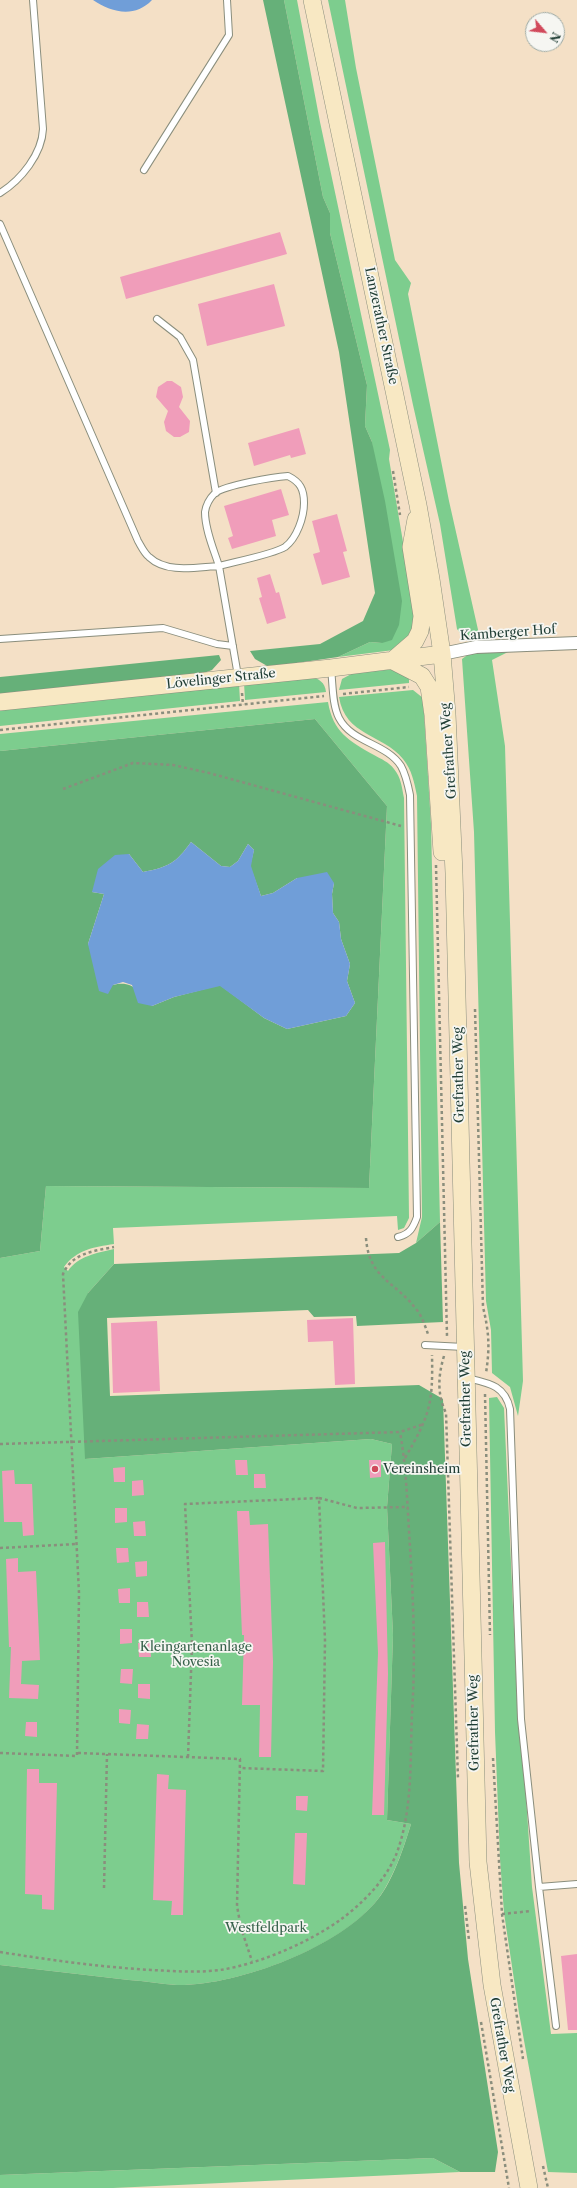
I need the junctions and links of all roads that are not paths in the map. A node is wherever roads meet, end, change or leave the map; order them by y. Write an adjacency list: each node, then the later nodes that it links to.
1 (33, 0): 5 (lane)
2 (227, 0): 4 (lane)
3 (312, 0): 9 (main road, Lanzerather Straße)
4 (144, 170)
5 (0, 193)
6 (0, 224): 10 (lane)
7 (157, 318): 8 (lane)
8 (216, 493): 10 (lane); 10 (lane)
9 (418, 505): 14 (main road, Lanzerather Straße); 15 (main road)
10 (219, 566): 13 (lane)
11 (0, 639): 13 (lane)
12 (577, 643): 14 (street, Kamberger Hof)
13 (233, 646): 17 (lane)
14 (442, 654): 15 (main road, Lövelinger Straße); 19 (main road, Grefrather Weg)
15 (393, 661): 16 (main road, Lövelinger Straße); 19 (main road)
16 (331, 668): 17 (main road, Lövelinger Straße); 20 (lane)
17 (239, 677): 18 (main road, Lövelinger Straße)
18 (0, 702)
19 (454, 873): 22 (main road, Grefrather Weg)
20 (398, 1238)
21 (425, 1345): 22 (lane)
22 (465, 1347): 23 (main road, Grefrather Weg)
23 (466, 1378): 25 (lane); 27 (main road, Grefrather Weg)
24 (577, 1884): 25 (lane)
25 (539, 1887): 26 (lane)
26 (556, 2026)
27 (528, 2188)

